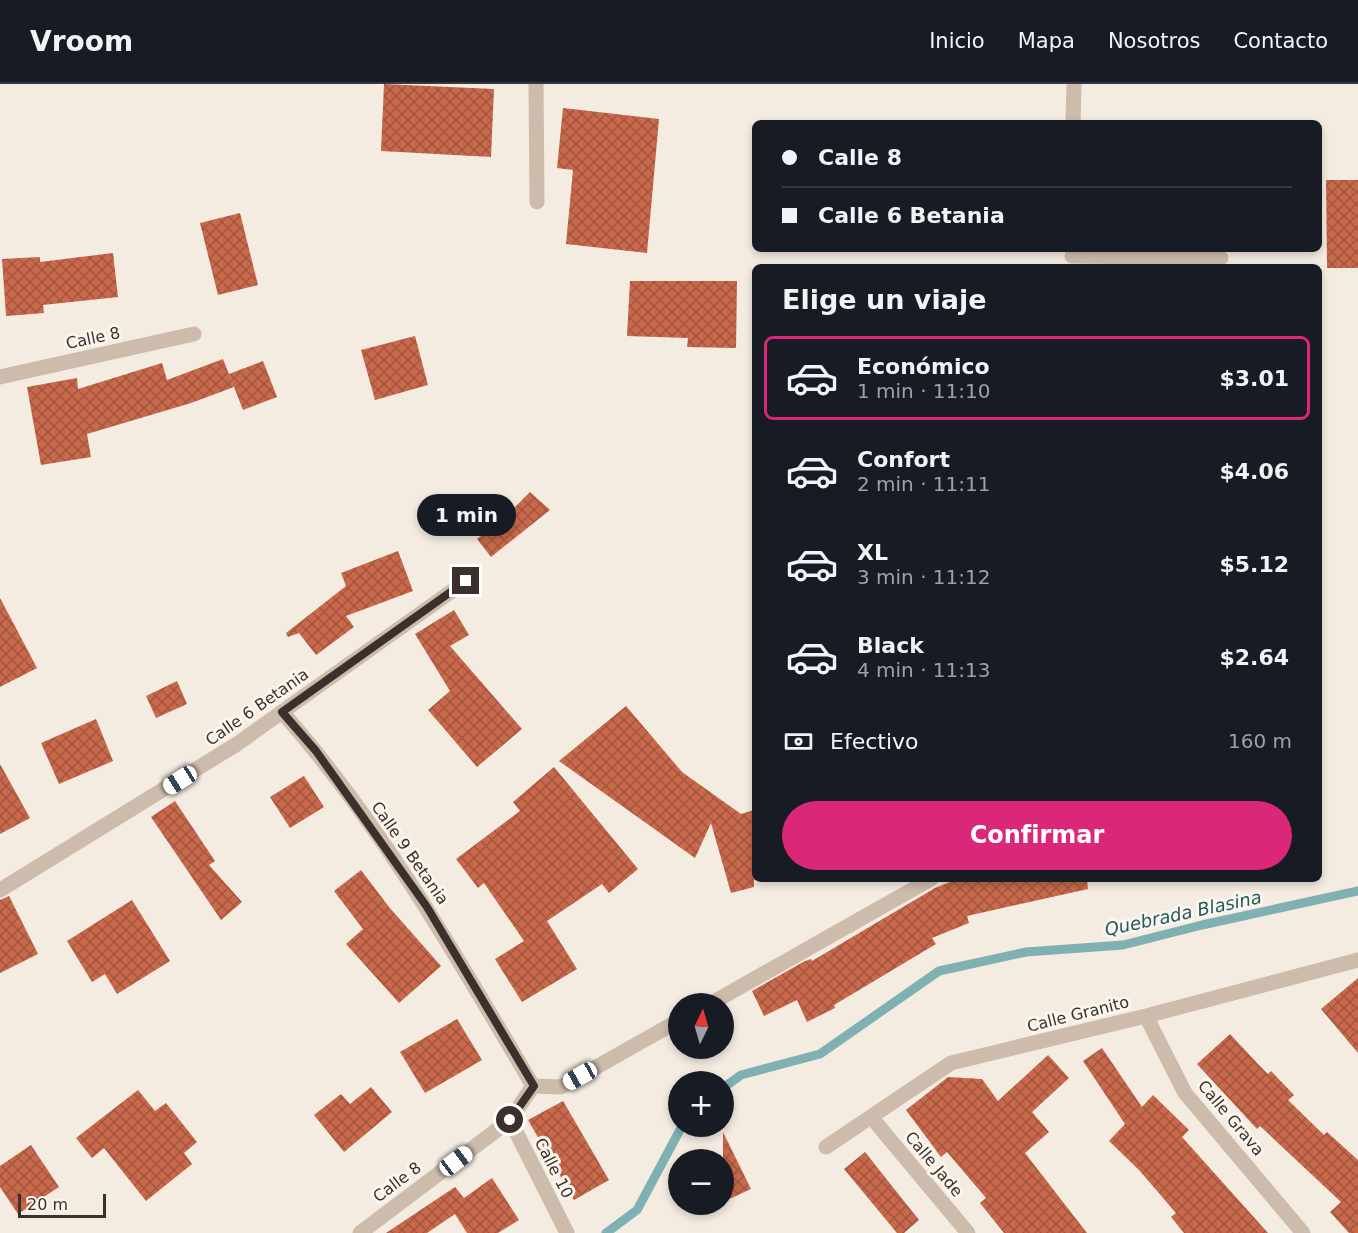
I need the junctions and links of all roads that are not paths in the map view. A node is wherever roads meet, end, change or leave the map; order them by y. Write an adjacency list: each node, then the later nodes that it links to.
1 (536, 84): 4 (street)
2 (1074, 84): 3 (street)
3 (1073, 120)
4 (537, 202)
5 (1072, 257): 6 (street)
6 (1221, 258)
7 (194, 334): 8 (street, Calle 8)
8 (0, 377)
9 (466, 581): 10 (street, Calle 6 Betania)
10 (282, 712): 12 (street, Calle 6 Betania); 17 (street, Calle 9 Betania)
11 (926, 882): 14 (street)
12 (0, 890)
13 (1358, 960): 15 (street, Calle Granito)
14 (729, 993)
15 (1146, 1016): 18 (street, Calle Granito); 24 (street, Calle Grava)
16 (668, 1027): 17 (street)
17 (534, 1086): 19 (street, Calle 8)
18 (872, 1118): 20 (street, Calle Granito); 23 (street, Calle Jade)
19 (510, 1120): 21 (street, Calle 8); 22 (street, Calle 10)
20 (826, 1147)
21 (360, 1233)
22 (567, 1233)
23 (968, 1233)
24 (1304, 1233)

